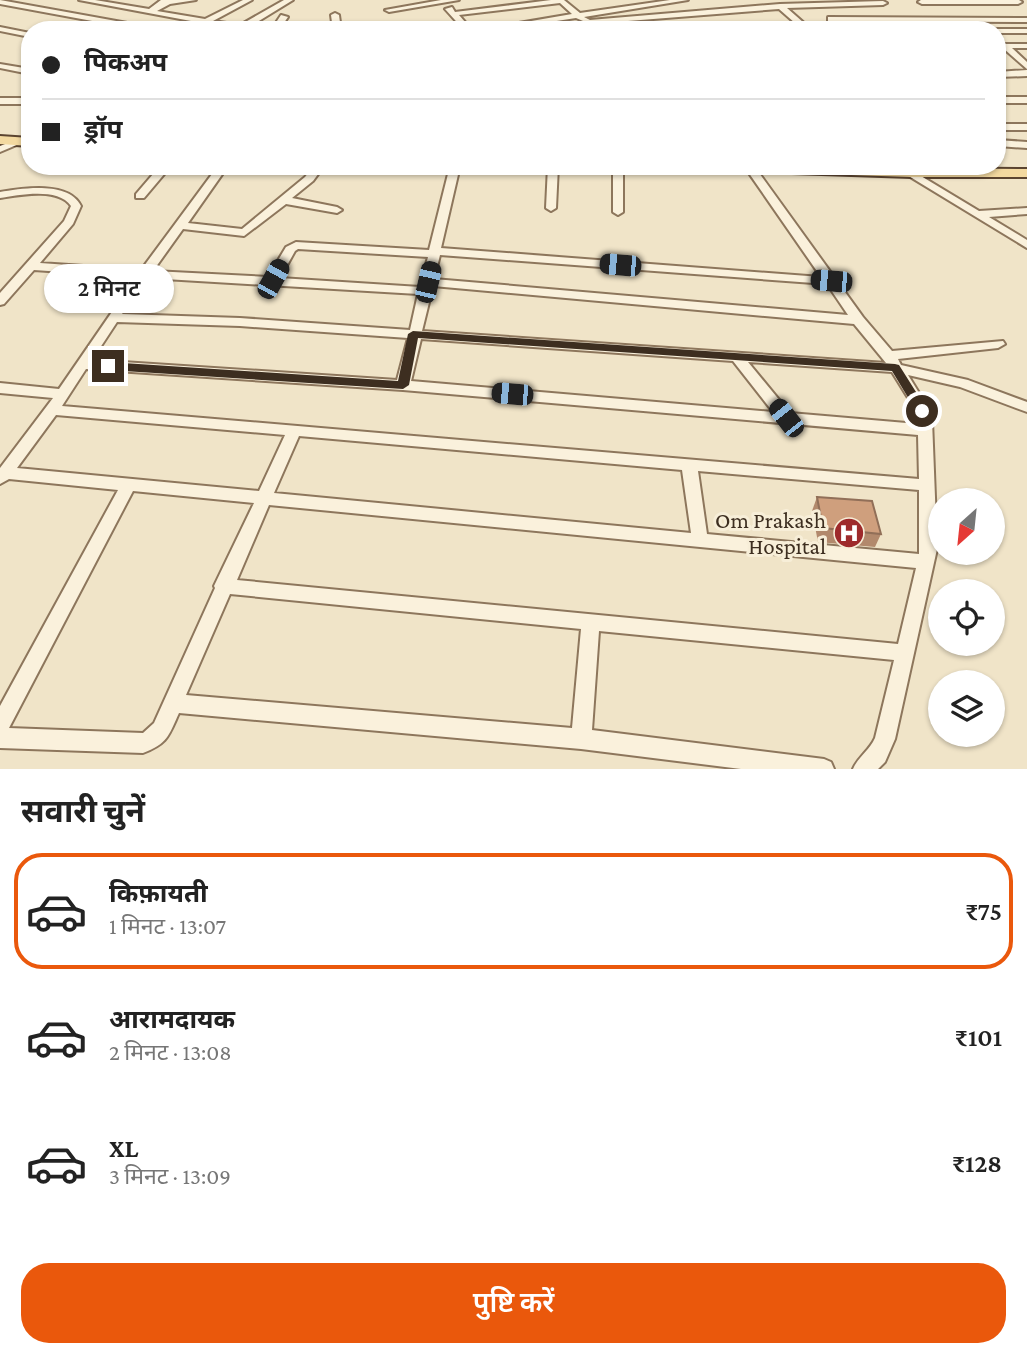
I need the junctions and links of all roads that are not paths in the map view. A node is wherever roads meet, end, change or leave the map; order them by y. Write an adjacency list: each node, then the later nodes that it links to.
1 (83, 0): 25 (street)
2 (192, 0): 11 (street)
3 (248, 0): 36 (street)
4 (289, 0): 37 (street)
5 (455, 0): 12 (street)
6 (560, 0): 27 (street); 29 (street)
7 (684, 0): 19 (street)
8 (738, 0): 24 (street)
9 (773, 0): 22 (street)
10 (148, 1): 11 (street)
11 (170, 1): 25 (street)
12 (442, 1): 23 (street); 27 (street)
13 (882, 1): 20 (street); 26 (street)
14 (921, 1): 15 (street); 32 (street)
15 (988, 1): 16 (street)
16 (1017, 1): 17 (street); 21 (street)
17 (1027, 1)
18 (0, 2): 34 (street)
19 (645, 2): 29 (street)
20 (814, 2): 22 (street); 31 (street)
21 (1027, 8)
22 (783, 9): 24 (street); 45 (street)
23 (389, 10)
24 (749, 11): 43 (street); 44 (street)
25 (151, 12): 35 (street); 36 (street)
26 (890, 12)
27 (453, 14): 40 (street)
28 (335, 15): 39 (street)
29 (578, 15): 41 (street); 42 (street)
30 (284, 17): 38 (street)
31 (831, 19): 32 (street); 46 (street)
32 (939, 20): 33 (street)
33 (1027, 20)
34 (108, 21)
35 (132, 21)
36 (207, 21)
37 (252, 21)
38 (281, 21)
39 (336, 21)
40 (460, 21)
41 (554, 21)
42 (588, 21)
43 (604, 21)
44 (760, 21)
45 (797, 21)
46 (833, 21)
47 (0, 29): 50 (street)
48 (1006, 31): 49 (street)
49 (1027, 31)
50 (21, 33)
51 (1006, 46): 52 (street)
52 (1027, 46)
53 (1006, 50): 55 (street)
54 (0, 66): 56 (street)
55 (1027, 67)
56 (21, 70)
57 (1027, 74): 58 (street)
58 (1006, 75)
59 (0, 100): 62 (street)
60 (1006, 100): 61 (street)
61 (1027, 100)
62 (21, 101)
63 (1006, 127): 64 (street)
64 (1027, 127)
65 (0, 140): 66 (main road)
66 (21, 141)
67 (21, 142): 70 (street)
68 (1006, 144): 69 (street)
69 (1027, 145)
70 (0, 149)
71 (1006, 173): 72 (main road)
72 (1027, 173)
73 (158, 175): 82 (street)
74 (217, 175): 89 (street)
75 (312, 175): 83 (street)
76 (453, 175): 91 (street)
77 (553, 175): 84 (street)
78 (618, 175): 87 (street)
79 (756, 175): 95 (street)
80 (914, 175): 88 (street)
81 (0, 195): 92 (street)
82 (140, 195)
83 (284, 200): 85 (street); 89 (street)
84 (551, 208)
85 (337, 211)
86 (1027, 211): 88 (street)
87 (618, 212)
88 (976, 214): 90 (street)
89 (181, 225): 93 (street)
90 (1027, 245)
91 (434, 253): 94 (street); 95 (street); 96 (street)
92 (32, 266): 93 (street); 97 (street)
93 (144, 275): 94 (street); 98 (street)
94 (273, 279): 96 (street)
95 (831, 281): 99 (street)
96 (427, 286): 99 (street); 100 (street)
97 (0, 301)
98 (113, 318): 100 (street); 104 (street)
99 (858, 320): 103 (street)
100 (413, 334): 102 (street); 105 (street)
101 (998, 344): 103 (street)
102 (737, 357): 103 (street); 110 (street)
103 (892, 362): 108 (street); 111 (street)
104 (81, 364): 105 (street); 107 (street)
105 (403, 385): 110 (street)
106 (0, 388): 107 (street)
107 (61, 394): 109 (street)
108 (1027, 407)
109 (52, 410): 112 (street); 114 (street)
110 (786, 418): 111 (street)
111 (926, 430): 115 (street)
112 (294, 432): 113 (street); 117 (street)
113 (689, 464): 115 (street); 118 (street)
114 (2, 476): 116 (street)
115 (925, 485): 119 (street)
116 (128, 486): 117 (street); 124 (street)
117 (262, 499): 118 (street); 120 (street)
118 (700, 540): 119 (street)
119 (926, 562): 122 (street)
120 (223, 586): 121 (street); 123 (street)
121 (592, 621): 122 (street); 126 (street)
122 (905, 653): 128 (street)
123 (173, 703): 125 (street); 126 (street)
124 (0, 726)
125 (0, 738)
126 (582, 739): 127 (street)
127 (824, 769)
128 (863, 769)

